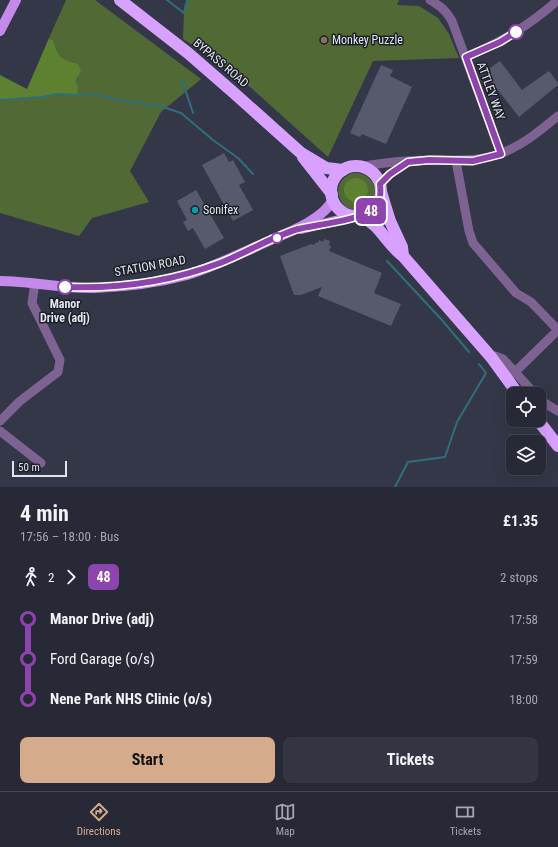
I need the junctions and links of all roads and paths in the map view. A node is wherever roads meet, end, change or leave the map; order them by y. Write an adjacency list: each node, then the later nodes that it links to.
1 (15, 0): 5 (main road)
2 (120, 0): 8 (highway, BYPASS ROAD)
3 (430, 0): 6 (street, ATTLEY WAY)
4 (558, 0): 6 (street)
5 (0, 32)
6 (466, 57): 9 (street, ATTLEY WAY)
7 (558, 116): 9 (street)
8 (301, 153): 13 (highway, BYPASS ROAD); 15 (highway, BYPASS ROAD)
9 (501, 154): 10 (street)
10 (456, 161): 11 (street); 21 (street)
11 (408, 162): 12 (street); 14 (street)
12 (357, 167): 13 (highway); 14 (highway)
13 (343, 170): 15 (highway)
14 (380, 188): 16 (highway); 18 (highway)
15 (332, 196): 16 (highway); 17 (main road, STATION ROAD)
16 (358, 216): 17 (main road, STATION ROAD); 18 (highway)
17 (297, 229): 20 (main road, STATION ROAD)
18 (403, 256): 22 (highway)
19 (0, 281): 20 (main road, STATION ROAD)
20 (35, 283): 28 (street)
21 (558, 330): 23 (street)
22 (490, 358): 23 (street); 24 (highway)
23 (514, 373): 25 (street)
24 (513, 387)
25 (528, 387)
26 (546, 404): 27 (street)
27 (558, 411)
28 (0, 421)
29 (543, 427): 31 (highway)
30 (0, 431): 32 (street)
31 (558, 446)
32 (41, 463)

